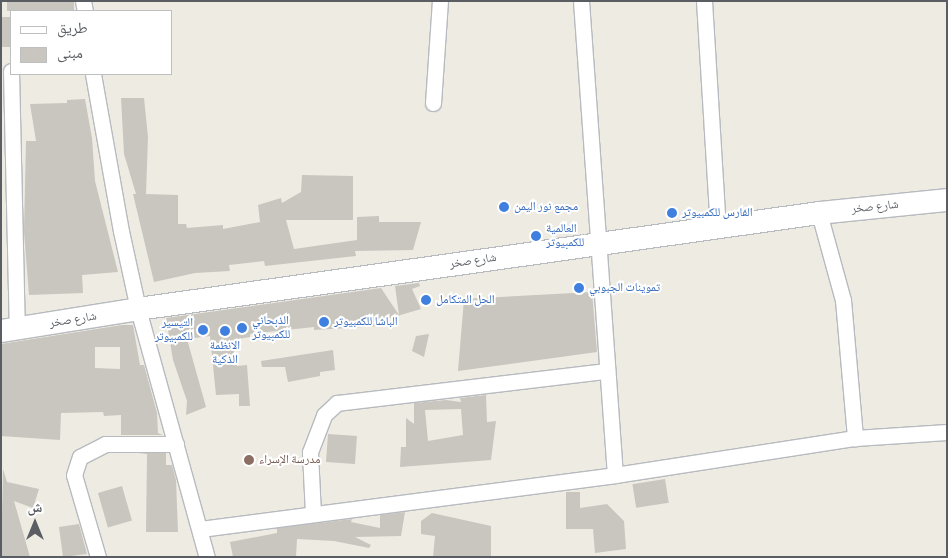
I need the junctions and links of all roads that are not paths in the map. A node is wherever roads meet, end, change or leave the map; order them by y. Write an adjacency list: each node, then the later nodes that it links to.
1 (440, 1): 6 (street)
2 (581, 1): 10 (street)
3 (704, 1): 9 (street)
4 (11, 75): 12 (street)
5 (93, 75): 11 (street)
6 (433, 103)
7 (947, 200): 8 (street, شارع صخر)
8 (819, 212): 9 (street, شارع صخر); 15 (street)
9 (718, 227): 10 (street, شارع صخر)
10 (598, 244): 11 (street, شارع صخر); 13 (street)
11 (138, 309): 12 (street, شارع صخر); 16 (street)
12 (9, 330)
13 (607, 371): 17 (street); 18 (street)
14 (947, 432): 15 (street)
15 (855, 438): 17 (street)
16 (176, 444): 19 (street); 20 (street)
17 (614, 475): 18 (street)
18 (313, 514): 19 (street)
19 (200, 529): 21 (street)
20 (98, 557)
21 (207, 557)

